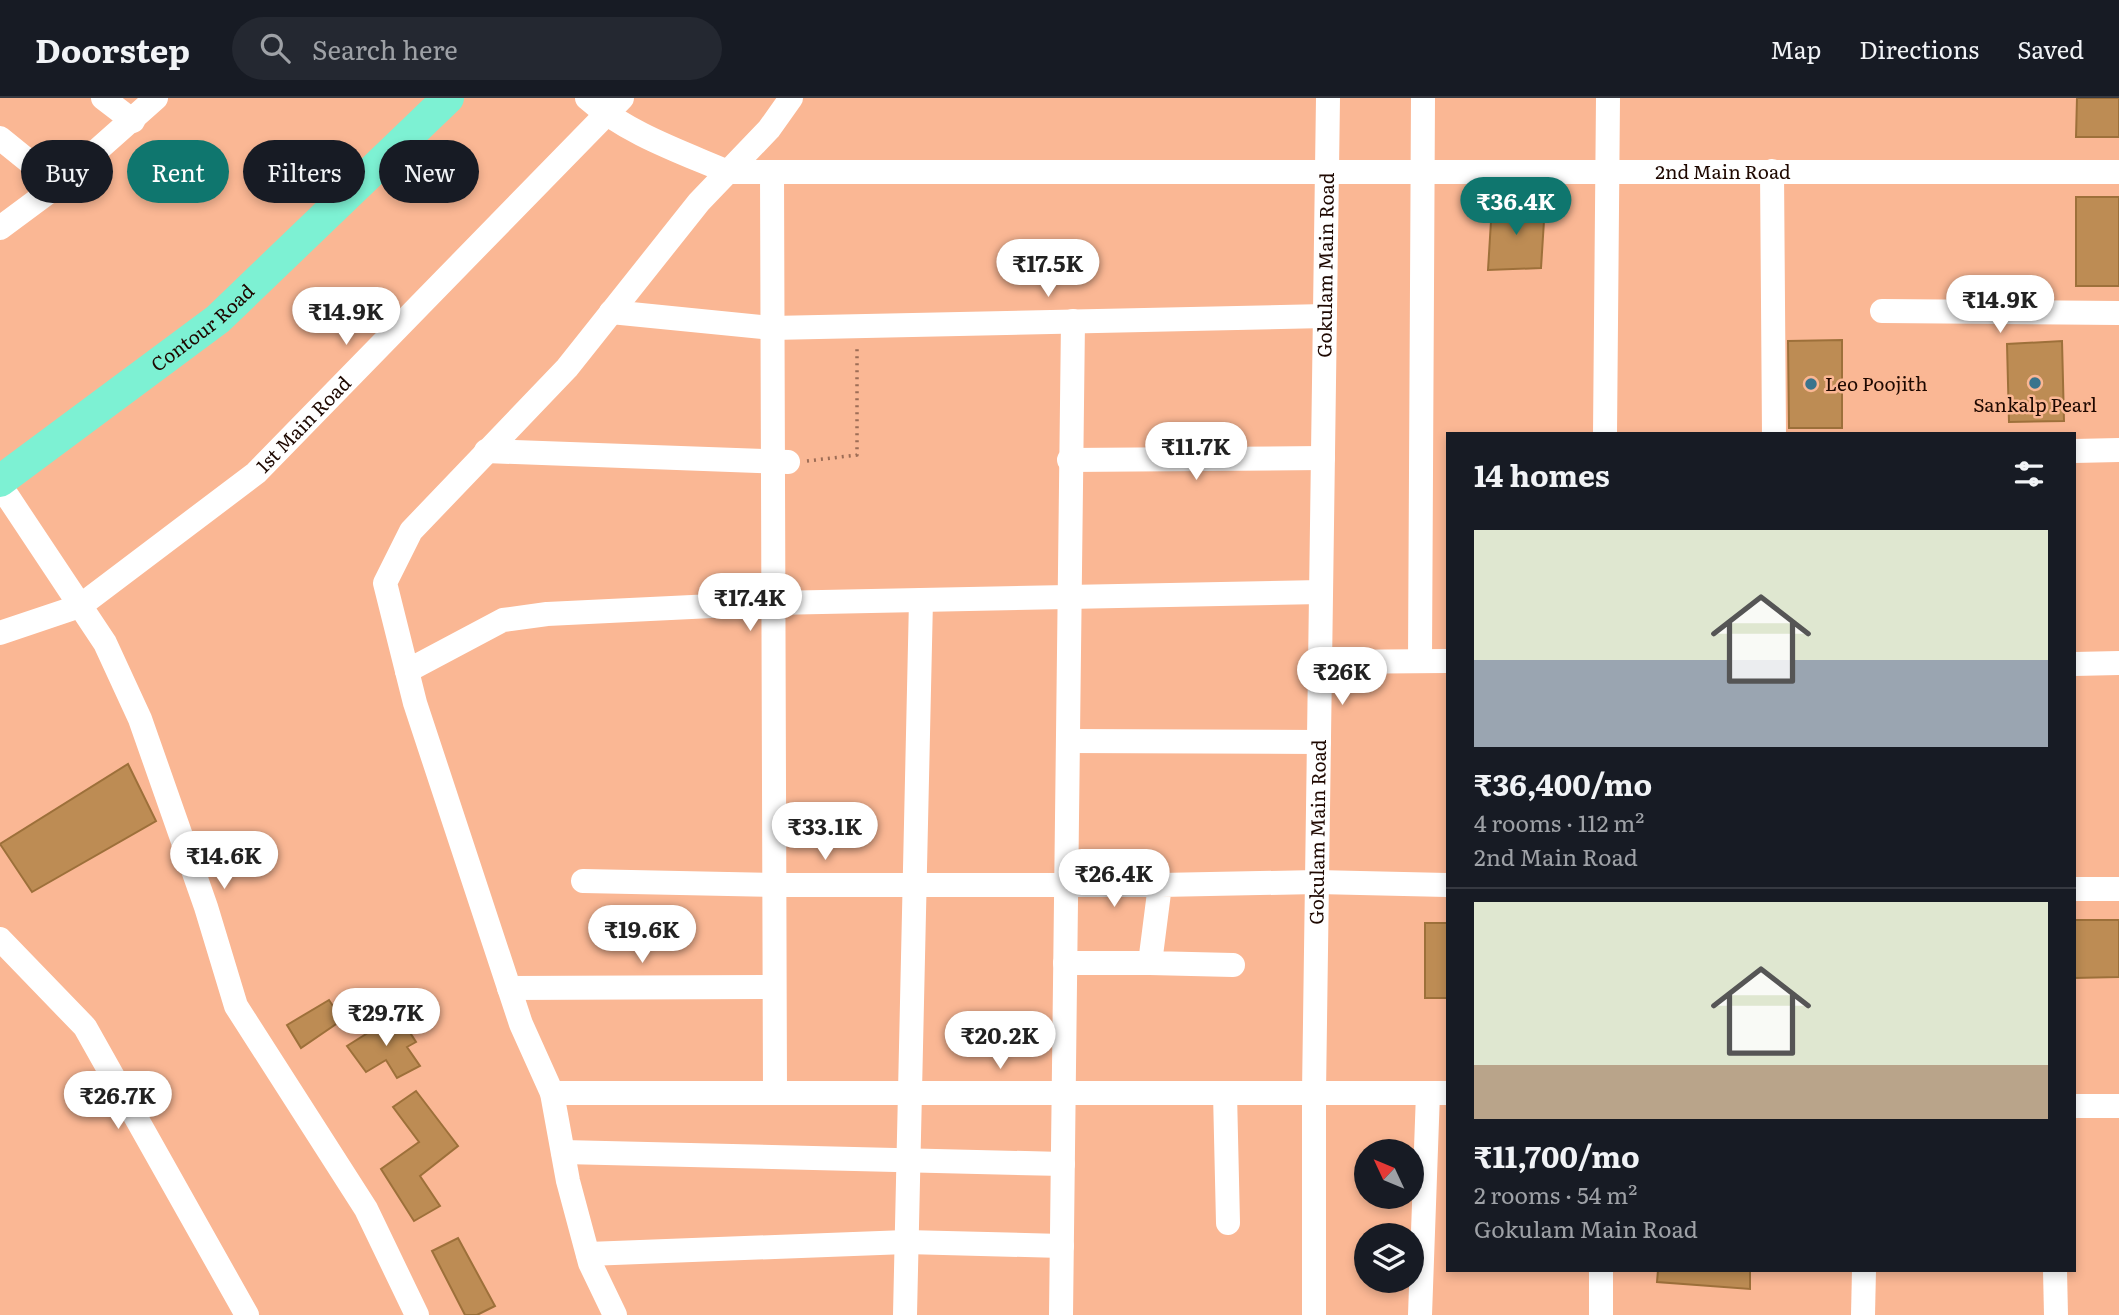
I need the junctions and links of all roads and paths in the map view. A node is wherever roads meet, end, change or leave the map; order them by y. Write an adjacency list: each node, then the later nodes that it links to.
1 (103, 98): 10 (street)
2 (156, 98): 10 (street)
3 (449, 98): 38 (main road, Contour Road)
4 (587, 98): 9 (street)
5 (791, 98): 17 (street)
6 (1328, 98): 19 (street, Gokulam Main Road)
7 (1423, 98): 14 (street)
8 (1608, 98): 15 (street)
9 (614, 107): 17 (street); 43 (street, 1st Main Road)
10 (133, 121): 12 (street)
11 (0, 138): 13 (street)
12 (111, 140)
13 (21, 155)
14 (1423, 171): 15 (street, 2nd Main Road); 19 (street, 2nd Main Road); 45 (street)
15 (1606, 171): 16 (street, 2nd Main Road); 30 (street)
16 (1772, 171): 20 (street, 2nd Main Road); 31 (street)
17 (728, 172): 18 (street, 2nd Main Road); 23 (street)
18 (772, 172): 19 (street, 2nd Main Road); 28 (street)
19 (1327, 172): 26 (street, Gokulam Main Road)
20 (2119, 172)
21 (34, 203): 22 (street)
22 (0, 228)
23 (611, 312): 28 (street); 32 (street)
24 (1882, 312): 25 (street)
25 (2119, 313)
26 (1325, 316): 27 (street); 35 (street, Gokulam Main Road)
27 (1073, 321): 29 (street); 36 (street)
28 (772, 328): 29 (street); 37 (street)
29 (857, 332): 37 (path)
30 (1605, 432)
31 (1774, 432)
32 (486, 450): 37 (street); 50 (street)
33 (2119, 450): 34 (street)
34 (2076, 451)
35 (1323, 458): 36 (street); 39 (street, Gokulam Main Road)
36 (1069, 460): 40 (street)
37 (781, 463): 42 (street)
38 (0, 483): 43 (street)
39 (1321, 592): 40 (street); 47 (street, Gokulam Main Road)
40 (1069, 597): 41 (street); 51 (street)
41 (921, 600): 42 (street); 58 (street)
42 (773, 603): 50 (street); 55 (street)
43 (80, 606): 44 (street, 1st Main Road); 88 (street)
44 (0, 633)
45 (1420, 661): 46 (street); 47 (street)
46 (1446, 661)
47 (1320, 662): 52 (street, Gokulam Main Road)
48 (2119, 663): 49 (street)
49 (2076, 664)
50 (407, 671): 67 (street)
51 (1068, 741): 52 (street); 59 (street)
52 (1319, 741): 54 (street, Gokulam Main Road)
53 (583, 881): 55 (street)
54 (1317, 882): 56 (street); 57 (street); 73 (street, Gokulam Main Road)
55 (774, 885): 58 (street); 66 (street)
56 (1160, 885): 59 (street); 64 (street)
57 (1446, 885)
58 (913, 886): 59 (street); 70 (street)
59 (1066, 887): 63 (street)
60 (2076, 889): 61 (street)
61 (2119, 889)
62 (0, 939): 87 (street)
63 (1065, 963): 64 (street); 71 (street)
64 (1150, 963): 65 (street)
65 (1233, 965)
66 (774, 986): 67 (street); 69 (street)
67 (509, 988): 68 (street)
68 (552, 1093): 69 (street); 77 (street)
69 (775, 1093): 70 (street)
70 (909, 1093): 71 (street); 78 (street)
71 (1064, 1093): 72 (street); 79 (street)
72 (1225, 1093): 73 (street); 80 (street)
73 (1314, 1093): 74 (street); 92 (street, Gokulam Main Road)
74 (1438, 1093): 93 (street)
75 (2076, 1106): 76 (street)
76 (2119, 1106)
77 (563, 1152): 78 (street); 83 (street)
78 (908, 1159): 79 (street); 81 (street)
79 (1063, 1164): 82 (street)
80 (1228, 1223)
81 (906, 1242): 82 (street); 83 (street); 90 (street)
82 (1062, 1246): 91 (street)
83 (588, 1254): 89 (street)
84 (1601, 1272): 94 (street)
85 (1864, 1272): 95 (street)
86 (2055, 1272): 96 (street)
87 (247, 1315)
88 (417, 1315)
89 (615, 1315)
90 (905, 1315)
91 (1061, 1315)
92 (1314, 1315)
93 (1420, 1315)
94 (1601, 1315)
95 (1863, 1315)
96 (2056, 1315)

